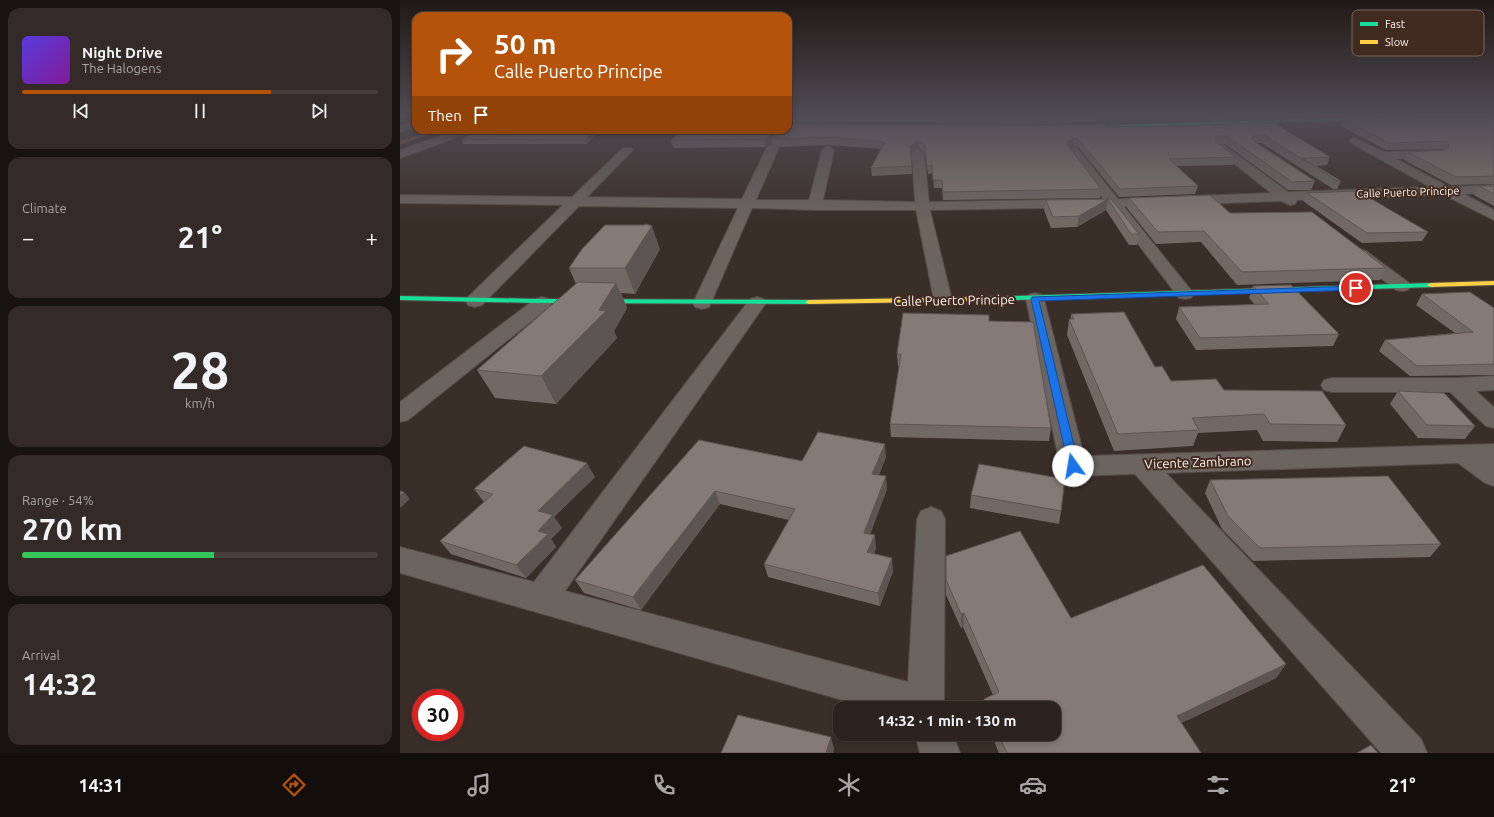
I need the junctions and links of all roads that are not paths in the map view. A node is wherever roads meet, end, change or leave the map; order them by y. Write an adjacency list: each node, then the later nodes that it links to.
1 (624, 152): 16 (street)
2 (771, 152): 18 (street)
3 (828, 152): 19 (street)
4 (1074, 152): 17 (street)
5 (1227, 152): 14 (street)
6 (1375, 152): 9 (street)
7 (918, 153): 20 (street)
8 (1438, 153): 9 (street)
9 (1382, 156): 12 (street)
10 (1311, 183): 13 (street)
11 (1494, 189): 12 (street, Calle Puerto Principe)
12 (1447, 191): 13 (street, Calle Puerto Principe); 22 (street)
13 (1330, 195): 14 (street, Calle Puerto Principe)
14 (1285, 197): 17 (street, Calle Puerto Principe); 21 (street)
15 (400, 199): 16 (street, Calle Puerto Principe)
16 (574, 202): 18 (street, Calle Puerto Principe); 30 (street)
17 (1115, 204): 20 (street, Calle Puerto Principe); 26 (street)
18 (746, 205): 19 (street, Calle Puerto Principe); 32 (street)
19 (815, 206): 20 (street, Calle Puerto Principe)
20 (922, 206): 29 (street)
21 (1303, 211)
22 (1494, 216)
23 (1347, 244): 25 (street)
24 (1494, 283): 25 (street, Calle Puerto Principe)
25 (1402, 286): 26 (street, Calle Puerto Principe)
26 (1185, 294): 28 (street, Calle Puerto Principe)
27 (400, 298): 30 (street, Calle Puerto Principe)
28 (1035, 299): 29 (street, Calle Puerto Principe); 41 (street, Vicente Zambrano)
29 (943, 300): 33 (street, Calle Puerto Principe)
30 (475, 301): 31 (street, Calle Puerto Principe)
31 (542, 303): 32 (street, Calle Puerto Principe); 37 (street)
32 (702, 303): 33 (street, Calle Puerto Principe)
33 (757, 303): 45 (street)
34 (1494, 383): 36 (street)
35 (1332, 385): 36 (street)
36 (1456, 385): 38 (street)
37 (400, 414)
38 (1494, 420)
39 (1494, 453): 40 (street, Vicente Zambrano)
40 (1462, 454): 41 (street, Vicente Zambrano); 42 (street)
41 (1142, 464): 50 (street)
42 (1494, 476)
43 (931, 519): 47 (street)
44 (400, 560): 45 (street)
45 (541, 598): 46 (street)
46 (879, 701)
47 (928, 701)
48 (936, 741): 49 (street)
49 (940, 753)
50 (1407, 753)

